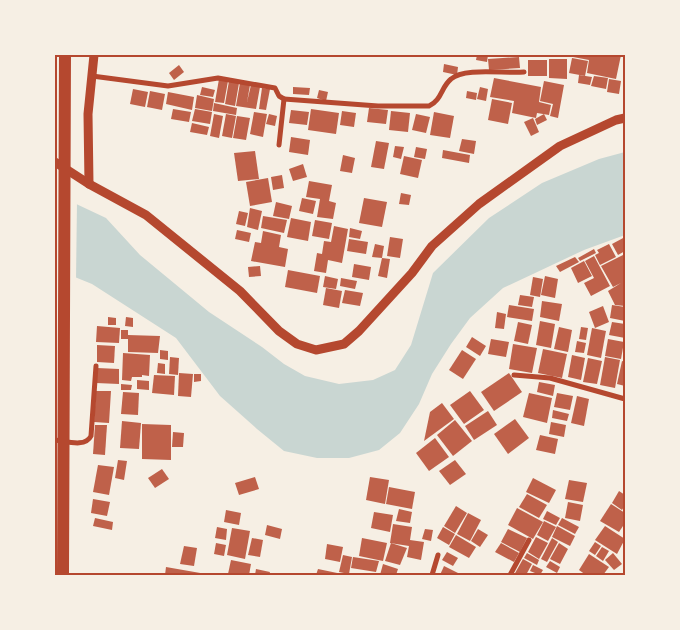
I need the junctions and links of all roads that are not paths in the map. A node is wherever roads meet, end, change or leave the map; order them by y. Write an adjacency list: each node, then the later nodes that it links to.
1 (65, 55): 16 (main road)
2 (94, 55): 4 (street)
3 (524, 72): 5 (street)
4 (92, 76): 5 (street); 9 (street)
5 (284, 99): 7 (street)
6 (625, 118): 9 (street)
7 (279, 145)
8 (55, 162): 9 (street)
9 (89, 184)
10 (96, 366): 13 (street)
11 (514, 374): 12 (street)
12 (625, 399)
13 (55, 440)
14 (529, 540): 18 (street)
15 (438, 554): 17 (street)
16 (63, 575)
17 (432, 575)
18 (510, 575)

